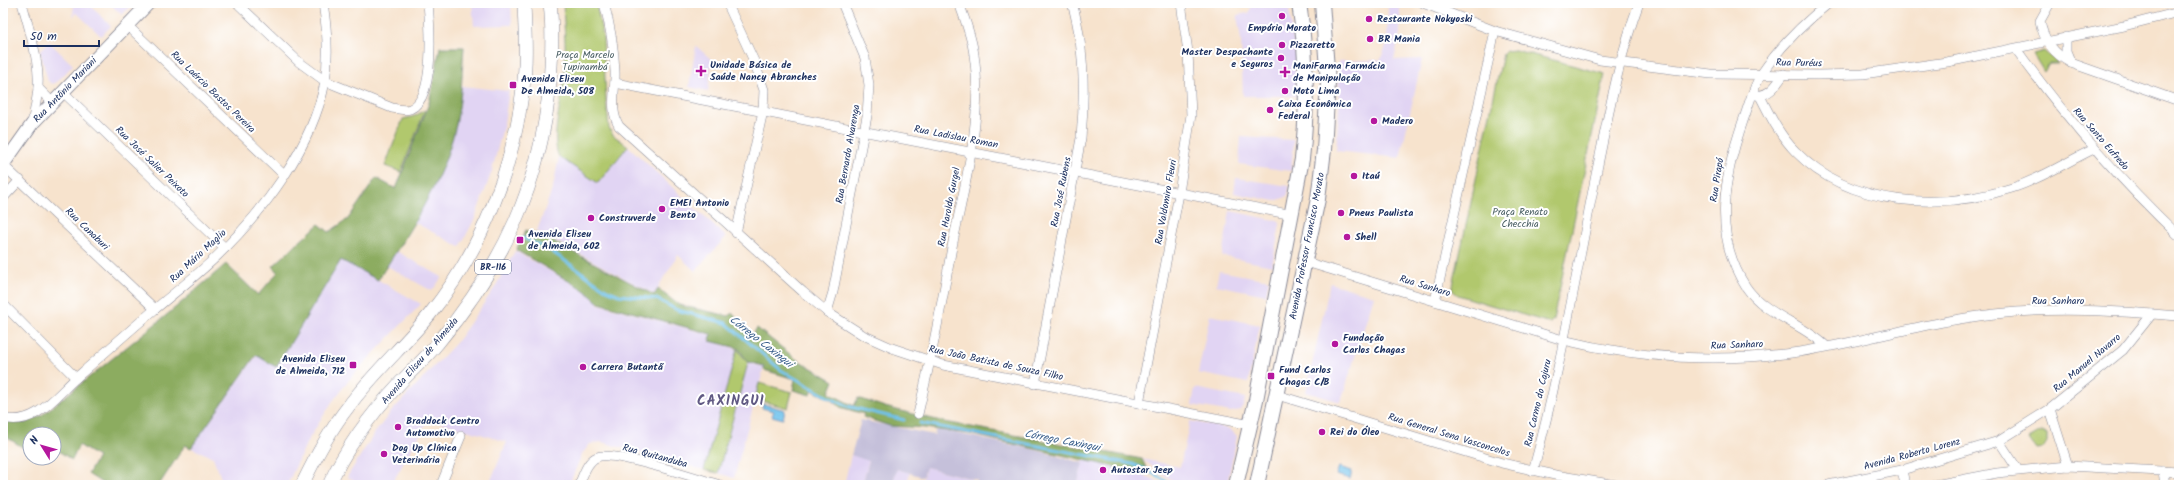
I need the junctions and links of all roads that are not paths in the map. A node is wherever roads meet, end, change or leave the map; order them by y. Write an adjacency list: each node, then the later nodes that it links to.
1 (22, 3): 32 (street)
2 (149, 3): 21 (main road, Rua Antônio Mariani)
3 (237, 3): 30 (street)
4 (323, 3): 30 (street, Rua Mário Maglio)
5 (428, 3): 30 (street)
6 (524, 3): 78 (main road, BR-116)
7 (550, 3): 79 (main road, Avenida Eliseu de Almeida / BR-116)
8 (604, 3): 31 (street, Rua João Batista de Souza Filho)
9 (727, 3): 37 (street)
10 (842, 3): 39 (street, Rua Bernardo Alvarenga)
11 (959, 3): 41 (street, Rua Haroldo Gurgel)
12 (1072, 3): 43 (street, Rua José Rubens)
13 (1181, 3): 46 (street, Rua Valdomiro Fleuri)
14 (1299, 3): 48 (highway, Avenida Professor Francisco Morato)
15 (1322, 3): 52 (highway, Avenida Professor Francisco Morato)
16 (1422, 3): 22 (street, Rua Puréus)
17 (1639, 3): 26 (street)
18 (1829, 3): 28 (street, Rua Pirapó)
19 (2050, 3): 24 (street)
20 (2179, 12): 23 (street, Rua Puréus)
21 (128, 25): 33 (main road, Rua Antônio Mariani); 44 (street, Rua Laércio Bastos Pereira)
22 (1495, 31): 26 (street, Rua Puréus); 53 (street)
23 (2066, 37): 24 (street, Rua Puréus); 27 (street)
24 (2047, 41): 25 (street, Rua Puréus); 27 (street)
25 (2016, 49): 29 (street, Rua Puréus); 40 (street, Rua Santo Eufredo)
26 (1621, 63): 28 (street, Rua Puréus); 59 (street)
27 (2071, 63): 35 (street)
28 (1762, 74): 29 (street, Rua Puréus); 34 (street, Rua Pirapó)
29 (1784, 74): 34 (street)
30 (325, 81): 44 (street, Rua Mário Maglio)
31 (615, 83): 37 (street, Rua Ladislau Roman); 49 (street, Rua João Batista de Souza Filho)
32 (38, 88): 36 (street); 38 (street)
33 (63, 92): 36 (main road, Rua Antônio Mariani); 51 (street, Rua José Salier Peixoto)
34 (1756, 95): 40 (street); 60 (street, Rua Pirapó)
35 (2179, 102)
36 (52, 103): 38 (main road, Rua Antônio Mariani)
37 (763, 111): 39 (street, Rua Ladislau Roman); 49 (street)
38 (32, 124): 42 (main road, Rua Antônio Mariani)
39 (864, 130): 41 (street, Rua Ladislau Roman); 56 (street, Rua Bernardo Alvarenga)
40 (2094, 149): 50 (street, Rua Santo Eufredo)
41 (970, 151): 43 (street, Rua Ladislau Roman); 61 (street, Rua Haroldo Gurgel)
42 (3, 165): 45 (street, Rua Canaburi)
43 (1076, 172): 46 (street, Rua Ladislau Roman); 63 (street, Rua José Rubens)
44 (284, 175): 51 (street, Rua Mário Maglio)
45 (20, 180): 47 (street); 55 (street, Rua Canaburi)
46 (1179, 192): 48 (street, Rua Ladislau Roman); 65 (street, Rua Valdomiro Fleuri)
47 (3, 198)
48 (1293, 215): 69 (highway, Avenida Professor Francisco Morato)
49 (736, 233): 56 (street, Rua João Batista de Souza Filho)
50 (2179, 236)
51 (225, 248): 55 (street, Rua Mário Maglio)
52 (1306, 262): 53 (street, Rua Sanharo); 64 (highway, Avenida Professor Francisco Morato)
53 (1436, 301): 59 (street, Rua Sanharo)
54 (3, 304): 62 (street)
55 (155, 309): 62 (street, Rua Mário Maglio)
56 (827, 312): 61 (street, Rua João Batista de Souza Filho)
57 (2152, 314): 58 (street, Rua Sanharo); 60 (street, Rua Sanharo); 66 (street, Rua Manuel Navarro)
58 (2179, 316)
59 (1563, 340): 60 (street, Rua Sanharo); 73 (street, Rua Carmo do Cajuru)
60 (1826, 346)
61 (931, 361): 63 (street, Rua João Batista de Souza Filho); 67 (street, Rua Haroldo Gurgel)
62 (76, 378): 68 (street, Rua Mário Maglio)
63 (1035, 384): 65 (street, Rua João Batista de Souza Filho)
64 (1277, 395): 73 (street, Rua General Sena Vasconcelos); 84 (highway, Avenida Professor Francisco Morato)
65 (1139, 403): 69 (street, Rua João Batista de Souza Filho)
66 (2050, 409): 71 (street, Avenida Roberto Lorenz); 72 (street)
67 (918, 414)
68 (3, 418)
69 (1251, 425): 83 (highway, Avenida Professor Francisco Morato)
70 (461, 436): 80 (street)
71 (2000, 441): 74 (street, Avenida Roberto Lorenz); 75 (street)
72 (2068, 466): 75 (street); 76 (street)
73 (1534, 470): 85 (street, Rua General Sena Vasconcelos)
74 (1902, 470): 86 (street, Avenida Roberto Lorenz); 87 (street)
75 (2018, 470): 88 (street)
76 (2163, 471): 77 (street); 89 (street)
77 (2179, 472)
78 (302, 485)
79 (329, 485)
80 (441, 485)
81 (579, 485): 82 (street, Rua Quitanduba)
82 (720, 485)
83 (1236, 485)
84 (1257, 485)
85 (1616, 485)
86 (1828, 485)
87 (1905, 485)
88 (1935, 485)
89 (2165, 485)

